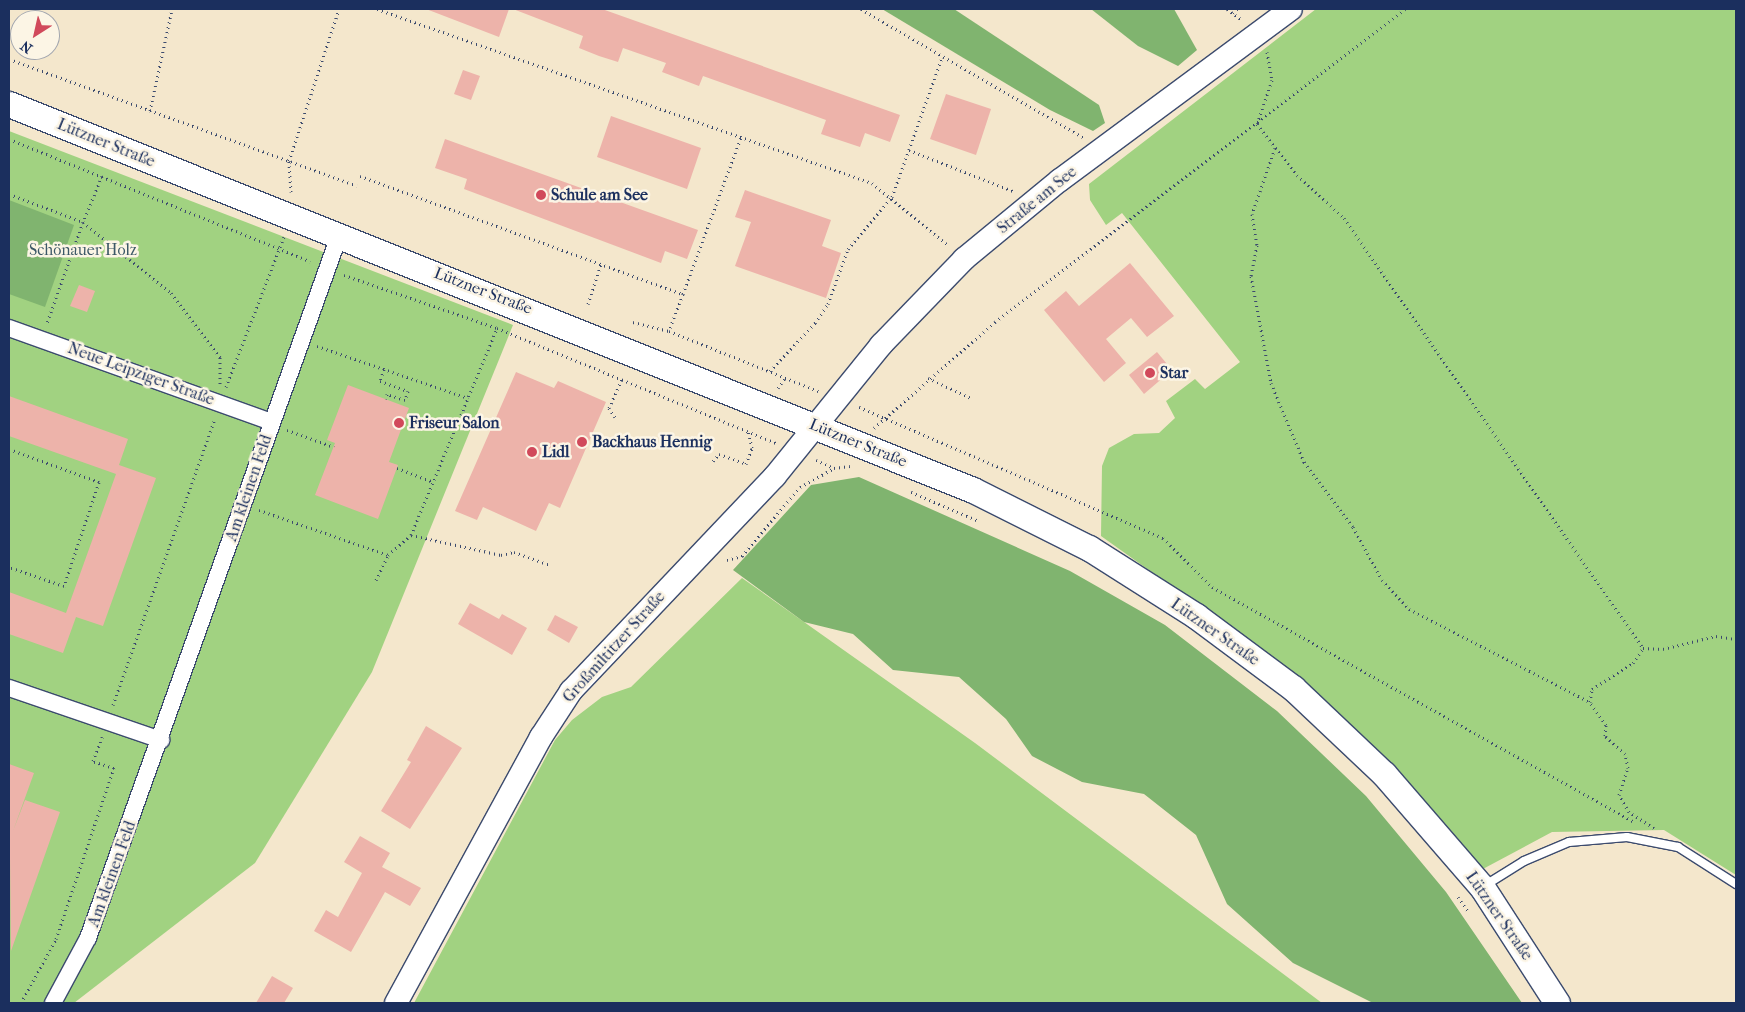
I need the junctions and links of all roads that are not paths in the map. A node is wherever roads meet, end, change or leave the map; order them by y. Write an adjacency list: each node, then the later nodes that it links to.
1 (1291, 9): 6 (street, Straße am See)
2 (9, 104): 3 (main road, Lützner Straße)
3 (339, 236): 5 (street, Am kleinen Feld); 6 (main road, Lützner Straße)
4 (9, 328): 5 (street, Neue Leipziger Straße)
5 (272, 423): 8 (street, Am kleinen Feld)
6 (814, 425): 10 (main road, Lützner Straße); 12 (street, Großmiltitzer Straße)
7 (9, 688): 8 (street)
8 (161, 740): 11 (street, Am kleinen Feld)
9 (1736, 884): 10 (lane)
10 (1482, 887): 13 (main road, Lützner Straße)
11 (53, 1003)
12 (396, 1003)
13 (1557, 1003)

